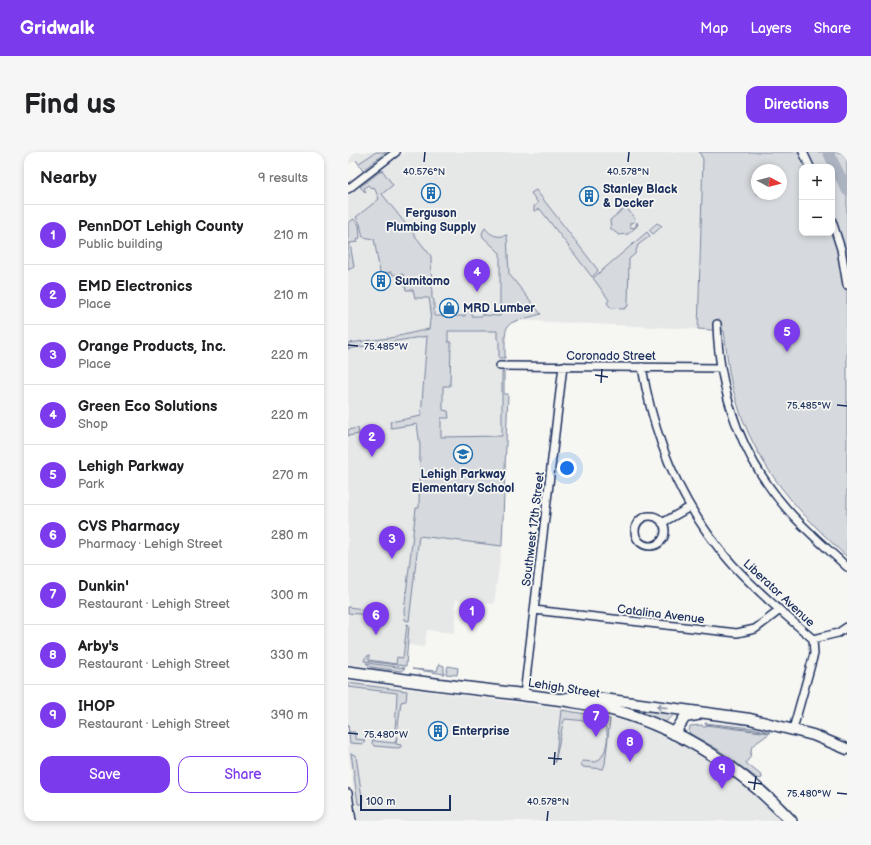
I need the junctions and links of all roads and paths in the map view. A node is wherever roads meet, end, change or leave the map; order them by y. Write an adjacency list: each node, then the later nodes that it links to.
1 (396, 152): 4 (street)
2 (803, 152): 3 (street)
3 (809, 164)
4 (348, 189)
5 (835, 230): 6 (street)
6 (847, 285)
7 (718, 324): 11 (street)
8 (500, 366): 9 (street, Coronado Street)
9 (563, 366): 10 (street, Coronado Street); 15 (street, Southwest 17th Street)
10 (642, 367): 11 (street, Coronado Street); 12 (street, Liberator Avenue)
11 (721, 368): 14 (street)
12 (690, 507): 13 (street); 16 (street, Liberator Avenue)
13 (662, 523): 13 (street)
14 (847, 567)
15 (534, 610): 16 (street, Catalina Avenue); 20 (street, Southwest 17th Street)
16 (780, 610): 18 (street, Liberator Avenue)
17 (847, 627): 18 (street)
18 (813, 639): 23 (street, Liberator Avenue)
19 (348, 672): 20 (main road, Lehigh Street)
20 (524, 695): 21 (main road, Lehigh Street)
21 (562, 699): 22 (main road, one-way to 21); 24 (main road, Lehigh Street)
22 (715, 715): 23 (main road); 24 (main road)
23 (793, 729): 25 (main road)
24 (674, 734): 28 (main road, Lehigh Street)
25 (847, 749)
26 (348, 793): 27 (street)
27 (352, 821)
28 (791, 821)

